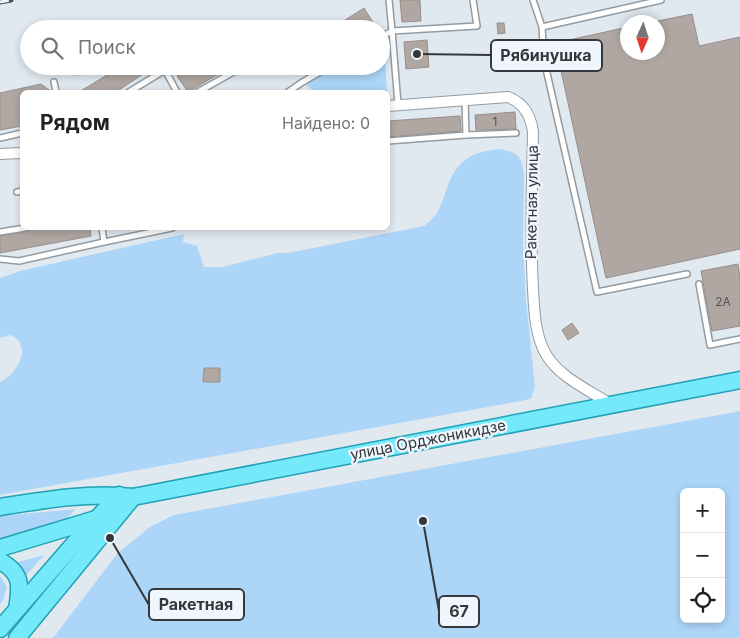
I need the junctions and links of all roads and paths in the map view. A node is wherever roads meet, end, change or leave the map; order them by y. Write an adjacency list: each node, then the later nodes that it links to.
1 (389, 0): 6 (lane)
2 (473, 0): 6 (lane)
3 (533, 0): 5 (lane)
4 (661, 0): 5 (lane)
5 (542, 27): 32 (lane)
6 (392, 31): 18 (lane)
7 (157, 75): 13 (lane)
8 (168, 75): 14 (lane)
9 (228, 75): 15 (lane)
10 (314, 75): 16 (lane)
11 (54, 82): 12 (lane)
12 (56, 90)
13 (132, 90)
14 (176, 90)
15 (202, 90)
16 (291, 90)
17 (465, 100): 18 (street, Ракетная улица); 21 (lane); 36 (street, Ракетная улица)
18 (393, 105)
19 (20, 133): 22 (lane)
20 (516, 133): 21 (lane)
21 (466, 135): 23 (lane)
22 (0, 138)
23 (390, 141)
24 (20, 153): 25 (street)
25 (0, 154)
26 (20, 229): 29 (lane)
27 (102, 230): 30 (lane)
28 (162, 230): 30 (lane)
29 (0, 232)
30 (104, 242): 31 (lane)
31 (0, 260)
32 (687, 274)
33 (699, 284): 34 (lane)
34 (740, 339)
35 (740, 380): 36 (main road, улица Орджоникидзе)
36 (610, 404): 37 (main road, улица Орджоникидзе)
37 (125, 501): 38 (main road, улица Орджоникидзе); 39 (main road); 40 (main road)
38 (0, 507)
39 (96, 518): 40 (main road); 41 (main road)
40 (86, 542): 43 (main road); 45 (main road)
41 (0, 548)
42 (0, 561): 43 (main road)
43 (18, 609): 44 (main road)
44 (0, 629)
45 (17, 638)

